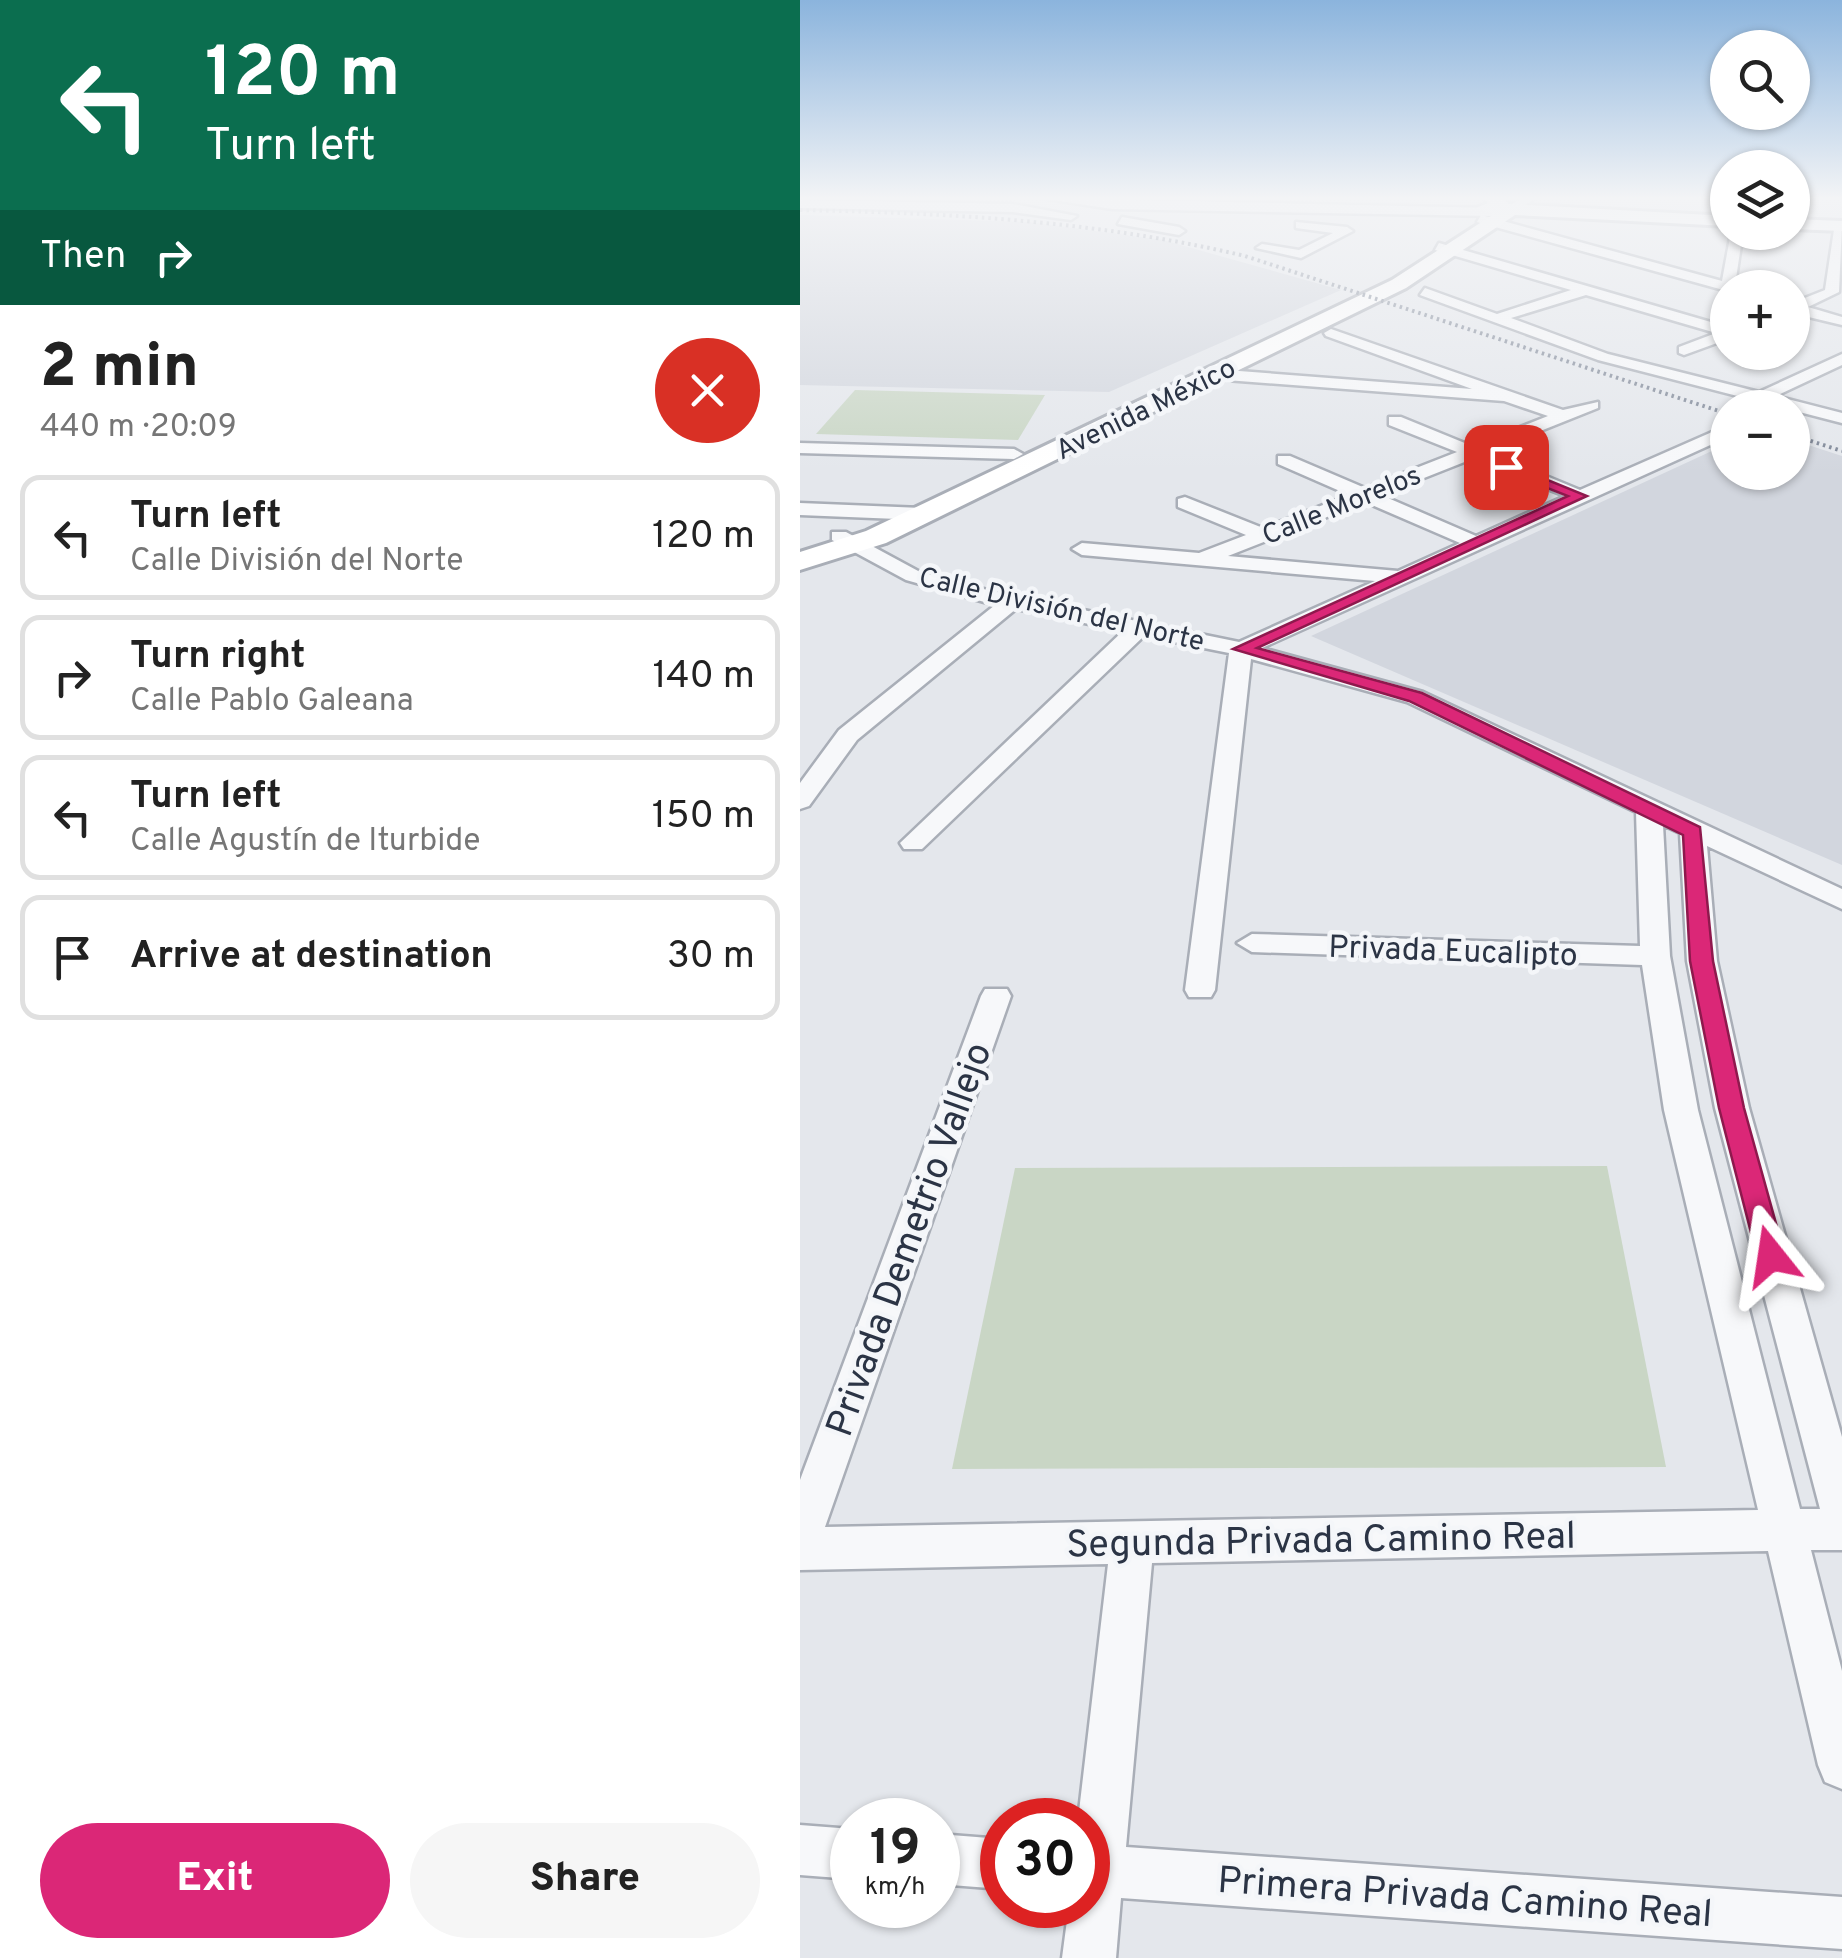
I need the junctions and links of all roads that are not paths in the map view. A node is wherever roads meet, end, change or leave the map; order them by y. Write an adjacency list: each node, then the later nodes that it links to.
1 (1378, 289): 9 (main road, Avenida México)
2 (1578, 289): 4 (street)
3 (1832, 289): 6 (street)
4 (1583, 291): 8 (street); 11 (street)
5 (1424, 292): 8 (street)
6 (1810, 301)
7 (1810, 312): 10 (street)
8 (1500, 317): 16 (street)
9 (1324, 321): 18 (street); 29 (main road, Avenida México); 36 (main road, Avenida México)
10 (1842, 321)
11 (1710, 328)
12 (1710, 340): 13 (street)
13 (1684, 350)
14 (1842, 359): 17 (street)
15 (1226, 375): 18 (street)
16 (1717, 390)
17 (1781, 390)
18 (1504, 396): 21 (street)
19 (1592, 404): 21 (street, Calle Morelos)
20 (1810, 412): 22 (street)
21 (1563, 416): 28 (street, Calle Morelos)
22 (1842, 418)
23 (1394, 421): 28 (street)
24 (1810, 425): 25 (street)
25 (1842, 429)
26 (1710, 438): 32 (street)
27 (800, 448): 29 (street)
28 (1469, 452): 31 (street, Calle Morelos); 32 (street)
29 (1014, 454): 35 (main road, Avenida México)
30 (1284, 460): 31 (street)
31 (1365, 494): 37 (street, Calle Morelos); 39 (street)
32 (1580, 496): 39 (street)
33 (1185, 503): 37 (street)
34 (800, 509): 35 (street)
35 (896, 512): 36 (street); 38 (main road, Avenida México)
36 (922, 514): 38 (main road, Avenida México)
37 (1263, 535): 42 (street, Calle Morelos)
38 (847, 540): 40 (main road, Avenida México); 43 (main road, Avenida México); 45 (street, Calle División del Norte)
39 (1476, 543): 44 (street)
40 (800, 548)
41 (1082, 549): 42 (street)
42 (1202, 559): 44 (street)
43 (800, 561)
44 (1400, 577): 47 (street)
45 (1012, 602): 46 (street, Calle División del Norte); 48 (street)
46 (1139, 628): 47 (street, Calle División del Norte); 51 (street)
47 (1241, 649): 49 (street, Calle División del Norte); 55 (street)
48 (800, 801)
49 (1649, 810): 50 (street, Calle División del Norte); 54 (street)
50 (1693, 832): 52 (street, Calle División del Norte); 57 (street)
51 (913, 843)
52 (1842, 900)
53 (1252, 943): 54 (street, Privada Eucalipto)
54 (1655, 956): 59 (street)
55 (1200, 990)
56 (996, 996): 60 (street, Privada Demetrio Vallejo)
57 (1842, 1512)
58 (1842, 1529): 59 (street, Segunda Privada Camino Real)
59 (1783, 1530): 61 (street, Segunda Privada Camino Real); 63 (street)
60 (800, 1538)
61 (1132, 1543): 62 (street, Segunda Privada Camino Real); 64 (street)
62 (800, 1550)
63 (1842, 1765)
64 (1102, 1798)
65 (800, 1850): 66 (street)
66 (830, 1852)
67 (1110, 1871): 68 (street, Primera Privada Camino Real)
68 (1842, 1923)
69 (1090, 1928): 70 (street)
70 (1089, 1958)

